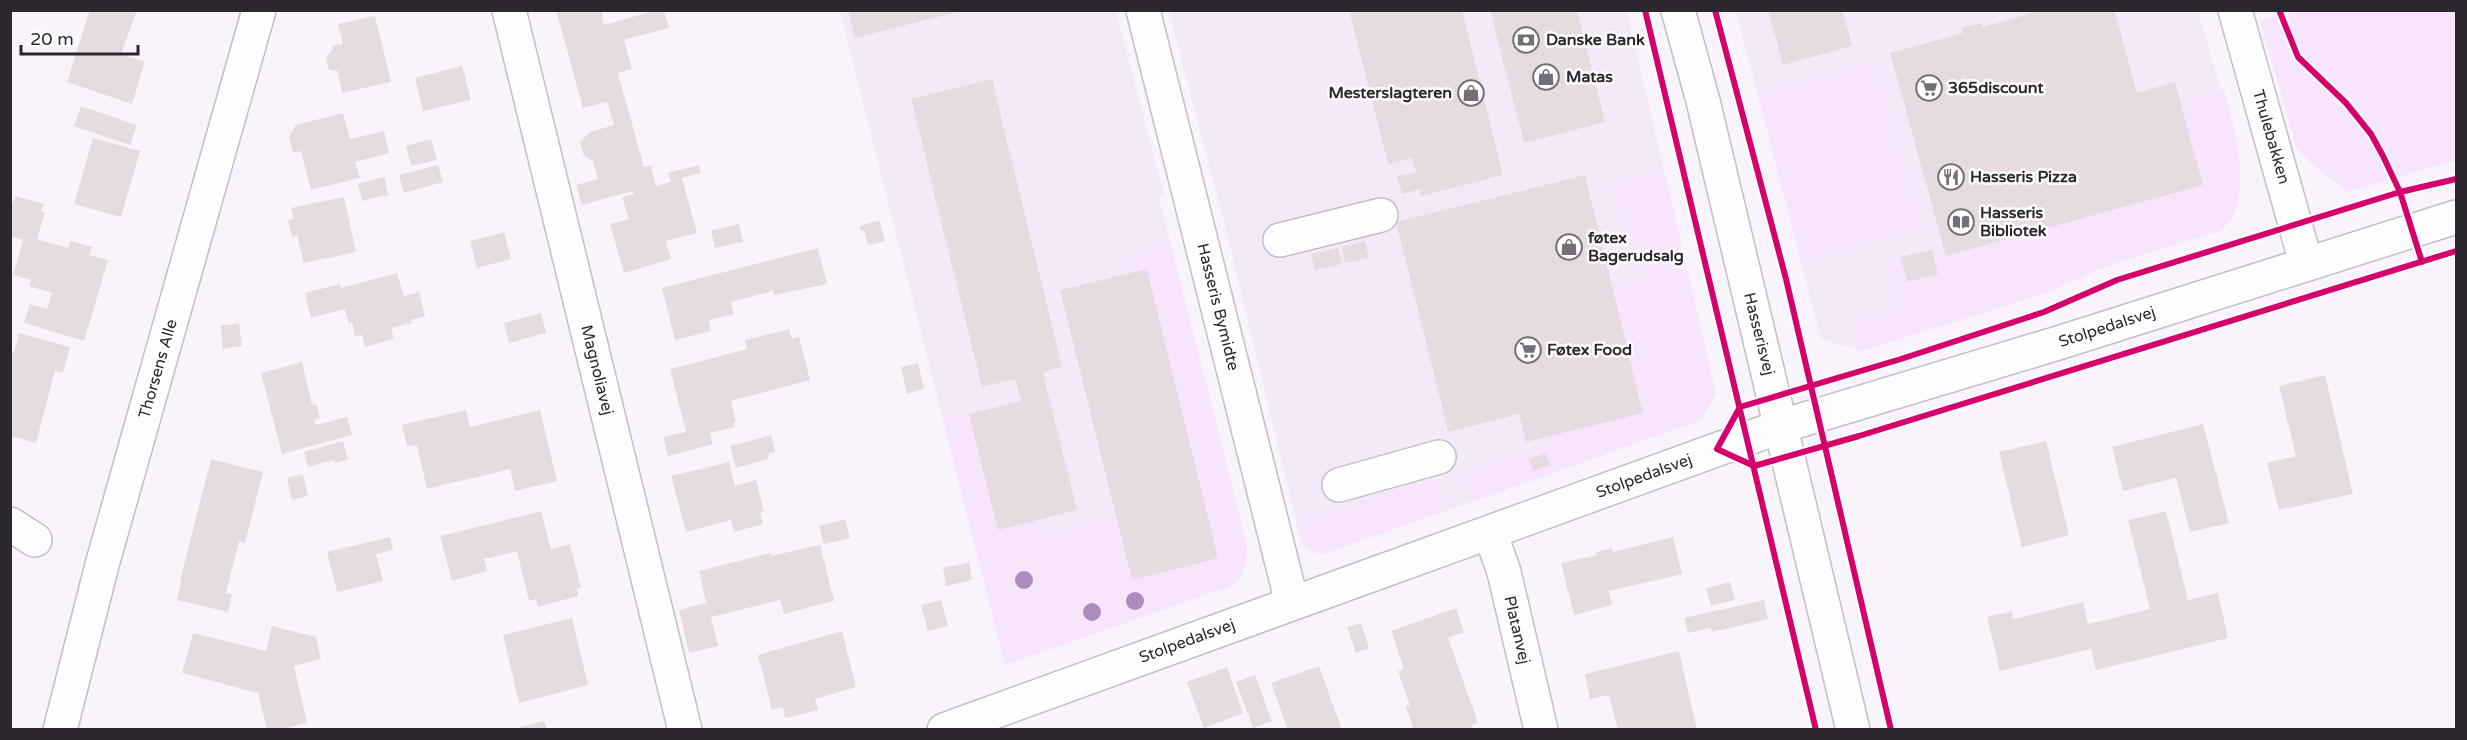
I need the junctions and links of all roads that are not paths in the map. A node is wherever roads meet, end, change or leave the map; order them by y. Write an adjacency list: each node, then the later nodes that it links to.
1 (259, 10): 15 (street, Thorsens Alle)
2 (508, 10): 16 (street, Magnoliavej)
3 (1143, 10): 14 (street, Hasseris Bymidte)
4 (1678, 10): 10 (street, Hasserisvej)
5 (2235, 10): 9 (street, Thulebakken)
6 (1381, 215): 8 (street)
7 (2457, 217): 9 (street, Stolpedalsvej)
8 (1281, 240)
9 (2306, 263): 10 (street, Stolpedalsvej)
10 (1782, 426): 13 (street, Stolpedalsvej); 19 (street, Hasserisvej)
11 (1439, 457): 12 (street)
12 (1339, 485)
13 (1490, 532): 14 (street, Stolpedalsvej); 18 (street, Platanvej)
14 (1292, 603): 17 (street, Stolpedalsvej)
15 (60, 729)
16 (685, 729)
17 (944, 729)
18 (1541, 729)
19 (1853, 729)

